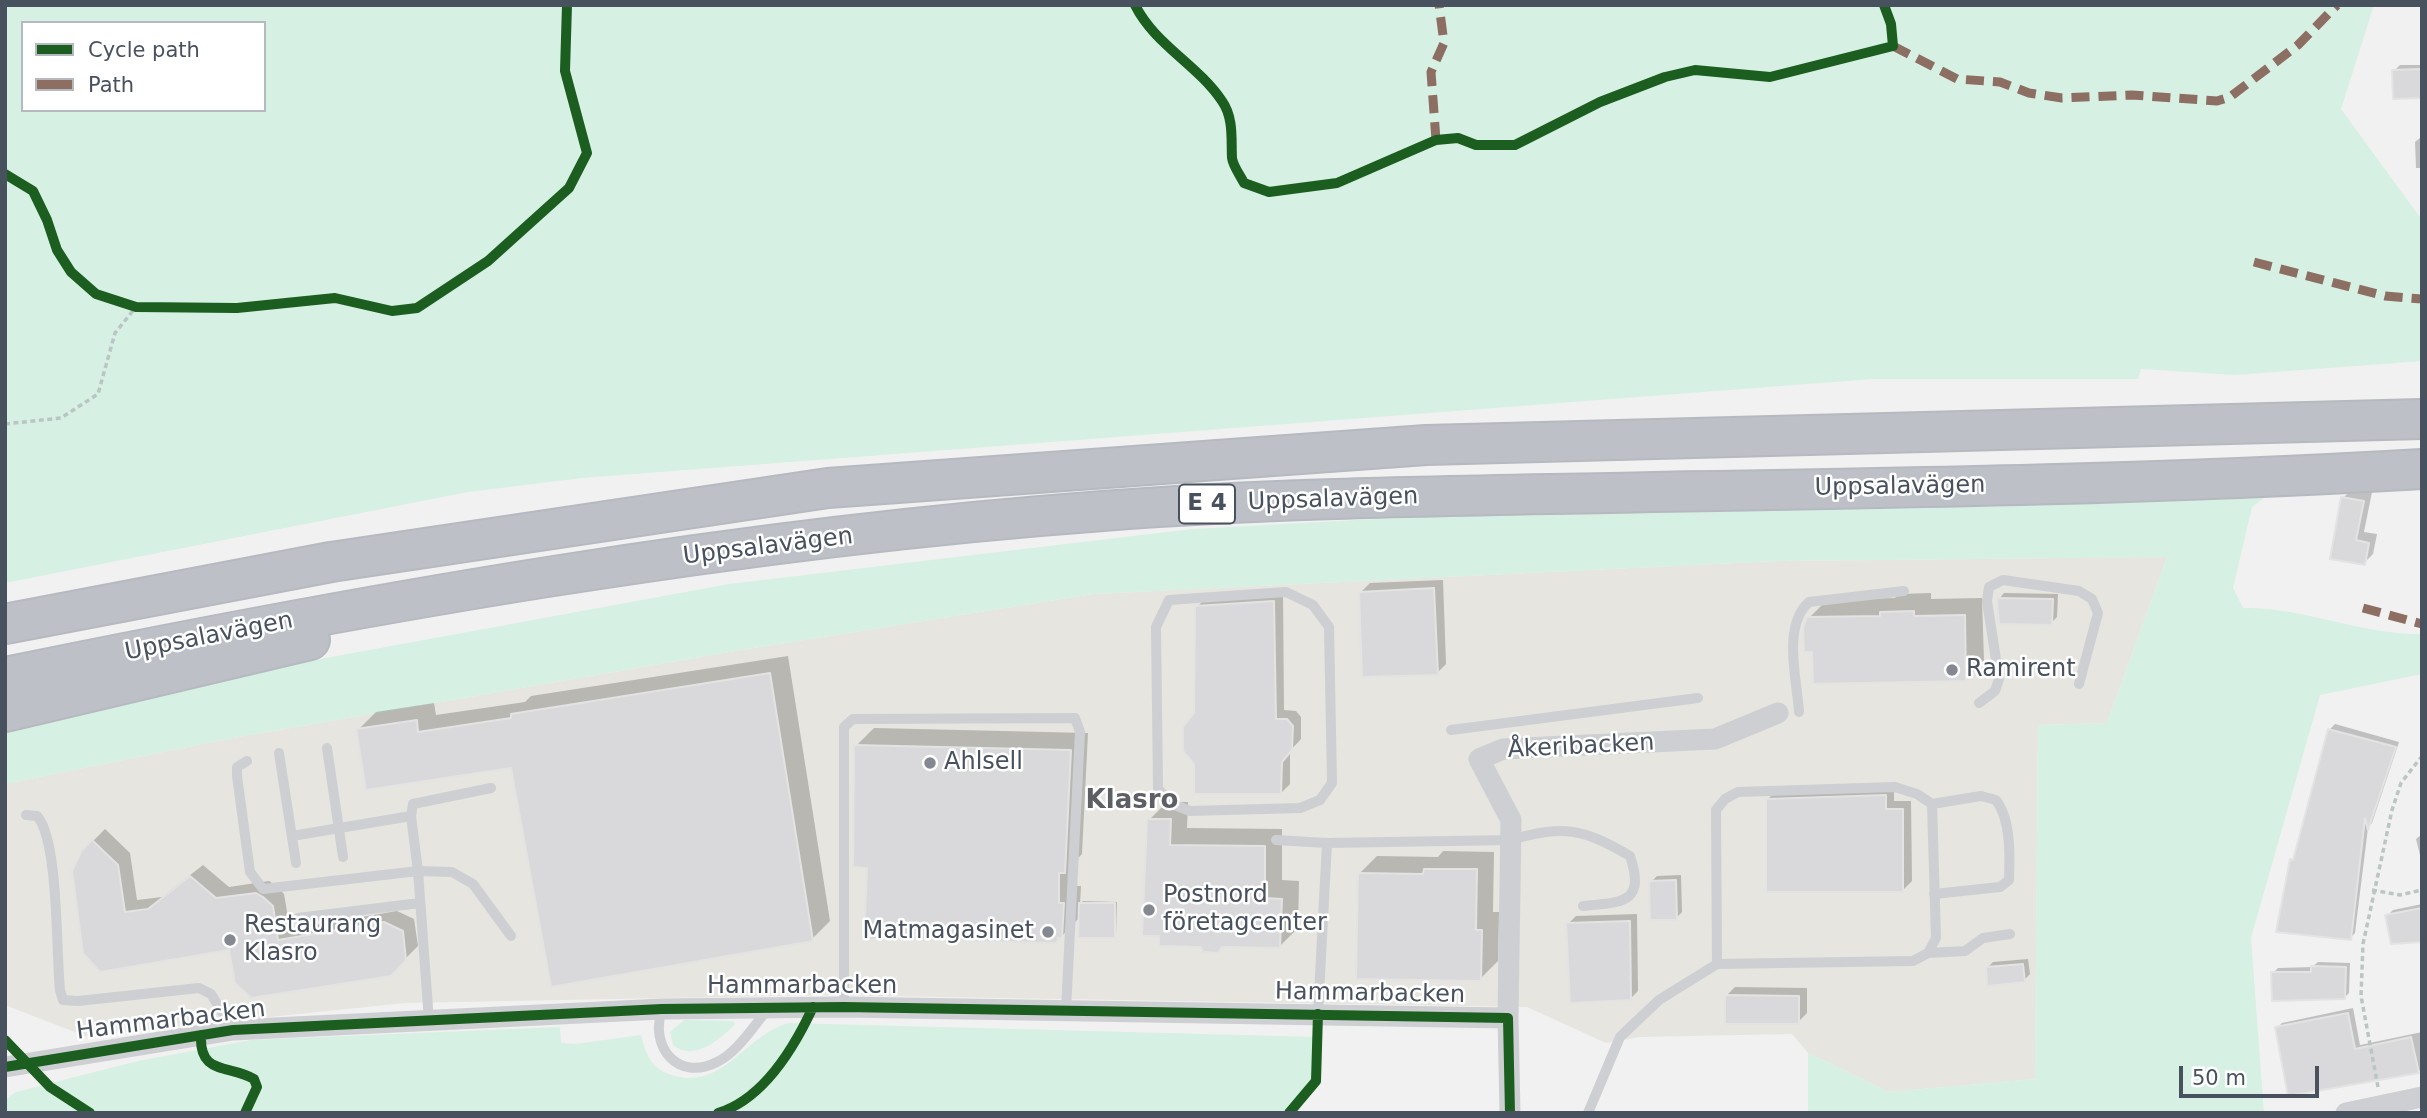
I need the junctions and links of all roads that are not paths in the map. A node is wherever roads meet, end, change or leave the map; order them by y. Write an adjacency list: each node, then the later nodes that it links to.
1 (2422, 419): 5 (highway, Uppsalavägen / E 4)
2 (2422, 469): 3 (highway, Uppsalavägen / E 4)
3 (583, 573): 6 (highway, Uppsalavägen / E 4); 11 (highway)
4 (1904, 591): 12 (lane)
5 (5, 624)
6 (5, 677)
7 (2079, 684): 9 (lane)
8 (1698, 698): 14 (lane)
9 (1979, 703)
10 (1330, 709): 10 (lane)
11 (5, 712)
12 (1799, 712)
13 (1777, 713): 25 (street, Åkeribacken)
14 (1451, 730)
15 (327, 748): 22 (lane)
16 (279, 753): 23 (lane)
17 (247, 761): 29 (lane)
18 (491, 788): 21 (lane)
19 (1932, 804): 30 (lane); 30 (lane); 37 (lane)
20 (26, 815): 45 (lane)
21 (411, 816): 22 (lane); 29 (lane)
22 (338, 828): 23 (lane); 27 (lane)
23 (292, 836): 28 (lane)
24 (1276, 840): 26 (lane)
25 (1511, 840): 26 (lane); 32 (lane); 43 (street, Åkeribacken)
26 (1327, 843): 42 (lane)
27 (343, 857)
28 (296, 863)
29 (418, 871): 31 (lane); 35 (lane)
30 (1934, 894): 36 (lane)
31 (420, 904): 33 (lane); 44 (lane)
32 (1583, 906)
33 (298, 918)
34 (2010, 934): 36 (lane)
35 (511, 936)
36 (1928, 953): 37 (lane)
37 (1717, 964): 49 (lane)
38 (769, 1007): 39 (street, Hammarbacken); 40 (street, Hammarbacken); 40 (lane)
39 (844, 1007): 41 (street, Hammarbacken); 41 (lane)
40 (662, 1009): 44 (street, Hammarbacken)
41 (1066, 1010): 42 (street, Hammarbacken)
42 (1318, 1014): 43 (street, Hammarbacken)
43 (1508, 1018): 48 (street)
44 (429, 1021): 45 (street, Hammarbacken)
45 (233, 1030): 46 (street, Hammarbacken)
46 (5, 1067)
47 (2422, 1097): 50 (street)
48 (1510, 1113)
49 (1588, 1113)
50 (2346, 1113)

